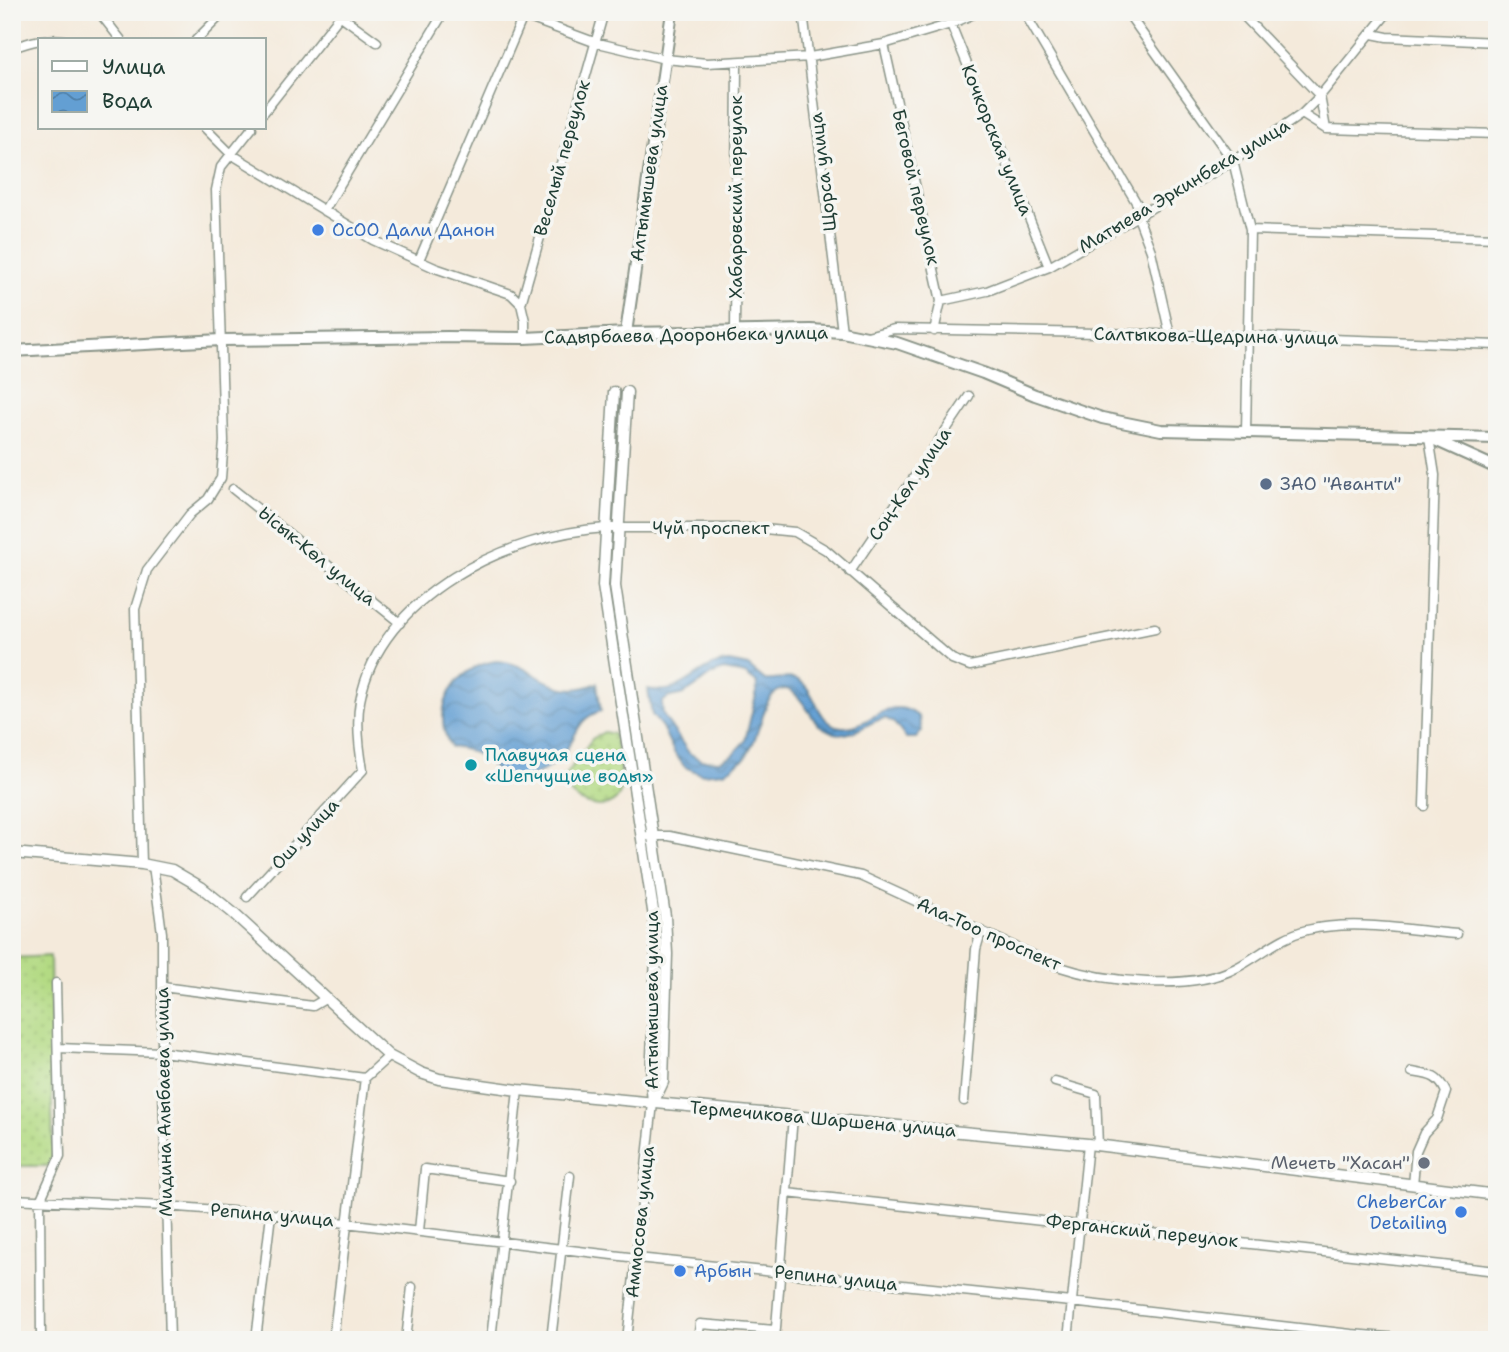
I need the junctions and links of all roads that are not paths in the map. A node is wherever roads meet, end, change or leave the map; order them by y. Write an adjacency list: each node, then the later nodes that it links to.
1 (99, 12): 18 (street)
2 (224, 12): 19 (street)
3 (444, 12): 38 (street)
4 (513, 12): 15 (street)
5 (604, 12): 23 (street, Веселый переулок)
6 (672, 12): 27 (main road, Алтымышева улица)
7 (803, 12): 26 (street, Щорса улица)
8 (946, 12): 16 (street, Кочкорская улица)
9 (978, 12): 16 (street)
10 (1024, 12): 39 (street)
11 (1127, 12): 37 (street)
12 (1240, 12): 29 (street)
13 (1388, 12): 17 (street, Матыева Эркинбека улица)
14 (342, 14): 21 (street); 30 (street)
15 (524, 15): 23 (street); 42 (street)
16 (951, 24): 24 (street); 43 (street, Кочкорская улица)
17 (1372, 34): 22 (street); 29 (street, Матыева Эркинбека улица)
18 (118, 38)
19 (198, 38)
20 (38, 40): 25 (street)
21 (377, 42)
22 (1497, 42)
23 (594, 43): 27 (street); 45 (street, Веселый переулок)
24 (884, 44): 26 (street); 44 (street, Беговой переулок)
25 (12, 48)
26 (810, 57): 28 (street); 48 (street, Щорса улица)
27 (665, 59): 28 (street); 49 (main road, Алтымышева улица)
28 (737, 63): 46 (street, Хабаровский переулок)
29 (1320, 96): 31 (street, Матыева Эркинбека улица); 32 (street)
30 (266, 109)
31 (1301, 114): 32 (street); 37 (street, Матыева Эркинбека улица)
32 (1326, 129): 35 (street)
33 (207, 130): 36 (street)
34 (250, 130): 36 (street, Мидина Алыбаева улица)
35 (1497, 134)
36 (231, 154): 38 (street); 54 (street, Мидина Алыбаева улица)
37 (1233, 161): 39 (street, Матыева Эркинбека улица); 40 (street)
38 (324, 211): 42 (street)
39 (1141, 216): 43 (street, Матыева Эркинбека улица); 50 (street)
40 (1250, 230): 41 (street); 51 (street)
41 (1497, 238)
42 (419, 260): 45 (street)
43 (1049, 267): 44 (street, Матыева Эркинбека улица)
44 (941, 301): 47 (street, Беговой переулок)
45 (521, 304): 53 (street)
46 (736, 331): 48 (main road, Садырбаева Дооронбека улица); 49 (main road, Садырбаева Дооронбека улица)
47 (934, 331): 50 (street, Салтыкова-Щедрина улица); 52 (street, Салтыкова-Щедрина улица)
48 (842, 332): 52 (main road, Садырбаева Дооронбека улица)
49 (626, 333): 53 (main road, Садырбаева Дооронбека улица)
50 (1170, 335): 51 (street, Салтыкова-Щедрина улица)
51 (1249, 336): 55 (street, Салтыкова-Щедрина улица); 60 (street)
52 (866, 337): 60 (main road, Садырбаева Дооронбека улица)
53 (525, 338): 54 (main road, Садырбаева Дооронбека улица)
54 (221, 341): 56 (main road, Садырбаева Дооронбека улица); 75 (street, Мидина Алыбаева улица)
55 (1497, 345)
56 (12, 351)
57 (614, 392): 65 (street, Алтымышева улица)
58 (627, 392): 66 (street, Алтымышева улица)
59 (969, 396): 67 (street, Соң-Көл улица)
60 (1246, 432): 61 (main road, Садырбаева Дооронбека улица)
61 (1429, 437): 62 (main road, Садырбаева Дооронбека улица); 63 (main road, Садырбаева Дооронбека улица); 71 (street)
62 (1497, 438)
63 (1497, 468)
64 (233, 489): 68 (street, Ысык-Көл улица)
65 (606, 528): 66 (street, Чүй проспект); 68 (street, Чүй проспект); 73 (street, Алтымышева улица)
66 (618, 528): 67 (street, Чүй проспект); 72 (street, Алтымышева улица)
67 (850, 572): 69 (street, Чүй проспект)
68 (400, 624): 70 (street, Чүй проспект)
69 (1155, 628)
70 (363, 771): 76 (street, Ош улица)
71 (1424, 806)
72 (654, 835): 73 (street, Ала-Тоо проспект); 77 (street, Ала-Тоо проспект); 90 (street, Алтымышева улица)
73 (642, 836): 90 (street, Алтымышева улица)
74 (12, 853): 75 (street, Термечикова Шаршена улица)
75 (147, 865): 80 (street, Мидина Алыбаева улица); 81 (street, Термечикова Шаршена улица)
76 (247, 897)
77 (981, 932): 78 (street, Ала-Тоо проспект); 89 (street)
78 (1457, 934)
79 (56, 983): 82 (street)
80 (162, 987): 81 (street); 83 (street, Мидина Алыбаева улица)
81 (325, 999): 84 (street, Термечикова Шаршена улица)
82 (58, 1048): 83 (street); 99 (street)
83 (162, 1052): 86 (street); 100 (street, Мидина Алыбаева улица)
84 (389, 1056): 86 (street); 88 (street, Термечикова Шаршена улица)
85 (1412, 1072): 95 (street)
86 (365, 1078): 102 (street)
87 (1055, 1082): 92 (street)
88 (518, 1090): 90 (street, Термечикова Шаршена улица); 94 (street)
89 (964, 1101)
90 (653, 1103): 91 (street, Термечикова Шаршена улица); 107 (street, Аммосова улица)
91 (793, 1116): 92 (street, Термечикова Шаршена улица); 96 (street)
92 (1093, 1145): 95 (street, Термечикова Шаршена улица); 103 (street)
93 (570, 1176): 106 (street)
94 (510, 1181): 104 (street); 105 (street)
95 (1413, 1185): 97 (street, Термечикова Шаршена улица)
96 (787, 1193): 103 (street, Ферганский переулок); 109 (street)
97 (1497, 1195)
98 (12, 1199): 99 (street, Репина улица)
99 (40, 1201): 100 (street, Репина улица); 113 (street)
100 (165, 1206): 101 (street, Репина улица); 114 (street, Мидина Алыбаева улица)
101 (271, 1214): 102 (street, Репина улица); 115 (street)
102 (346, 1222): 104 (street, Репина улица); 116 (street)
103 (1079, 1224): 108 (street, Ферганский переулок); 111 (street)
104 (419, 1231): 105 (street, Репина улица)
105 (503, 1241): 106 (street, Репина улица); 118 (street)
106 (562, 1248): 107 (street, Репина улица); 119 (street)
107 (637, 1258): 109 (street, Репина улица); 120 (street, Аммосова улица)
108 (1497, 1271)
109 (780, 1272): 111 (street, Репина улица); 112 (street)
110 (412, 1287): 117 (street)
111 (1071, 1302): 123 (street); 124 (street, Репина улица)
112 (775, 1329): 121 (street); 122 (street)
113 (41, 1340)
114 (170, 1340)
115 (256, 1340)
116 (333, 1340)
117 (406, 1340)
118 (491, 1340)
119 (551, 1340)
120 (627, 1340)
121 (698, 1340)
122 (775, 1340)
123 (1068, 1340)
124 (1423, 1340)

